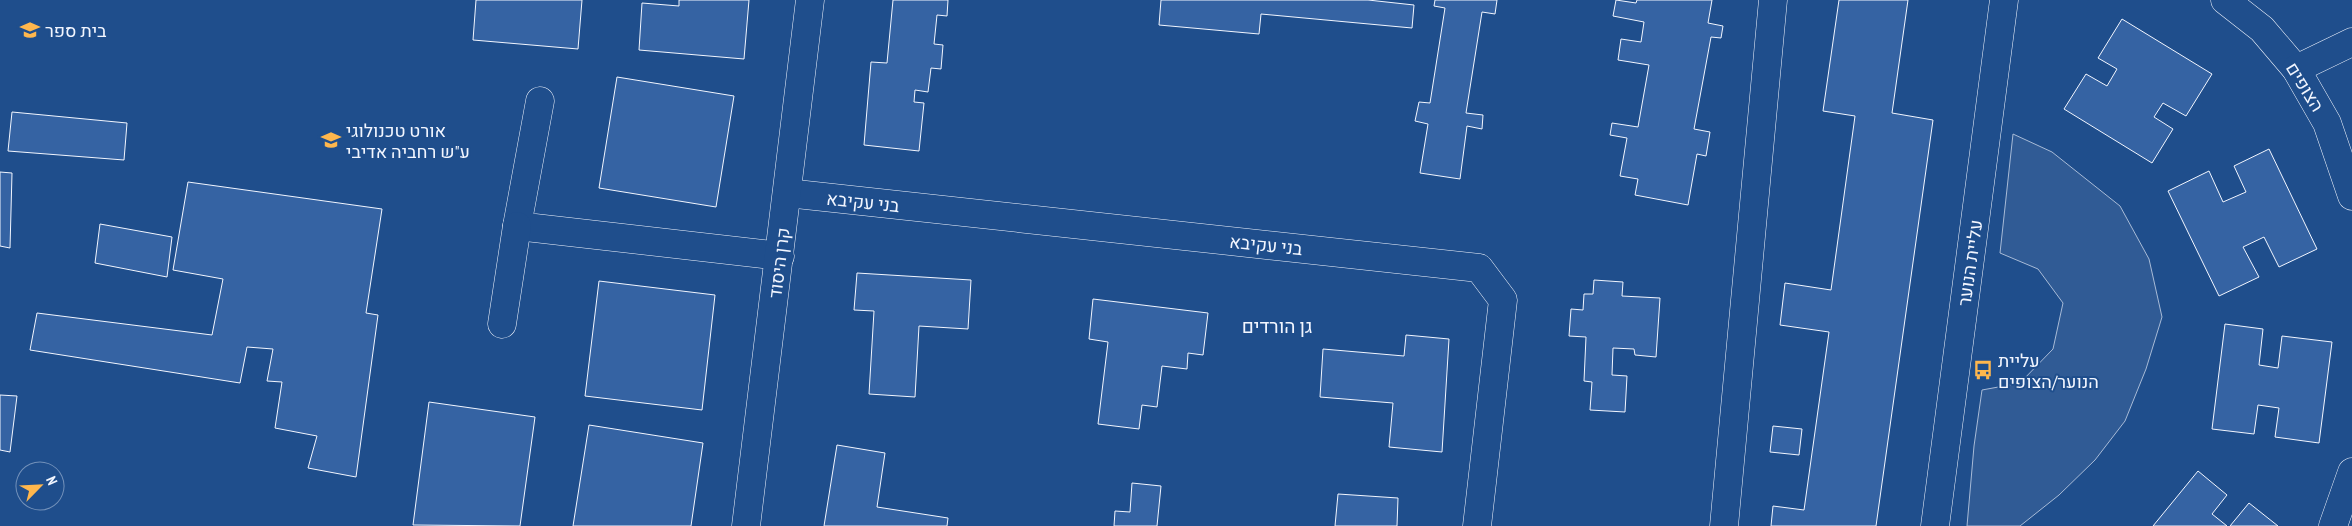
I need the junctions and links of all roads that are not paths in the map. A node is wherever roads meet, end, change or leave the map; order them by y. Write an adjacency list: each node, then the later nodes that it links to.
1 (810, 0): 8 (street, קרן היסוד)
2 (1774, 0): 16 (street)
3 (2004, 0): 17 (street, עליית הנוער)
4 (2225, 0): 6 (street, הצופים)
5 (2352, 42): 6 (street)
6 (2296, 69): 9 (street, הצופים)
7 (540, 101): 10 (street)
8 (787, 193): 11 (street, קרן היסוד); 15 (street, בני עקיבא)
9 (2352, 196)
10 (517, 226): 11 (street); 12 (street)
11 (780, 256): 14 (street, קרן היסוד)
12 (502, 324)
13 (2352, 472): 18 (street)
14 (746, 526)
15 (1477, 526)
16 (1724, 526)
17 (1935, 526)
18 (2333, 526)

